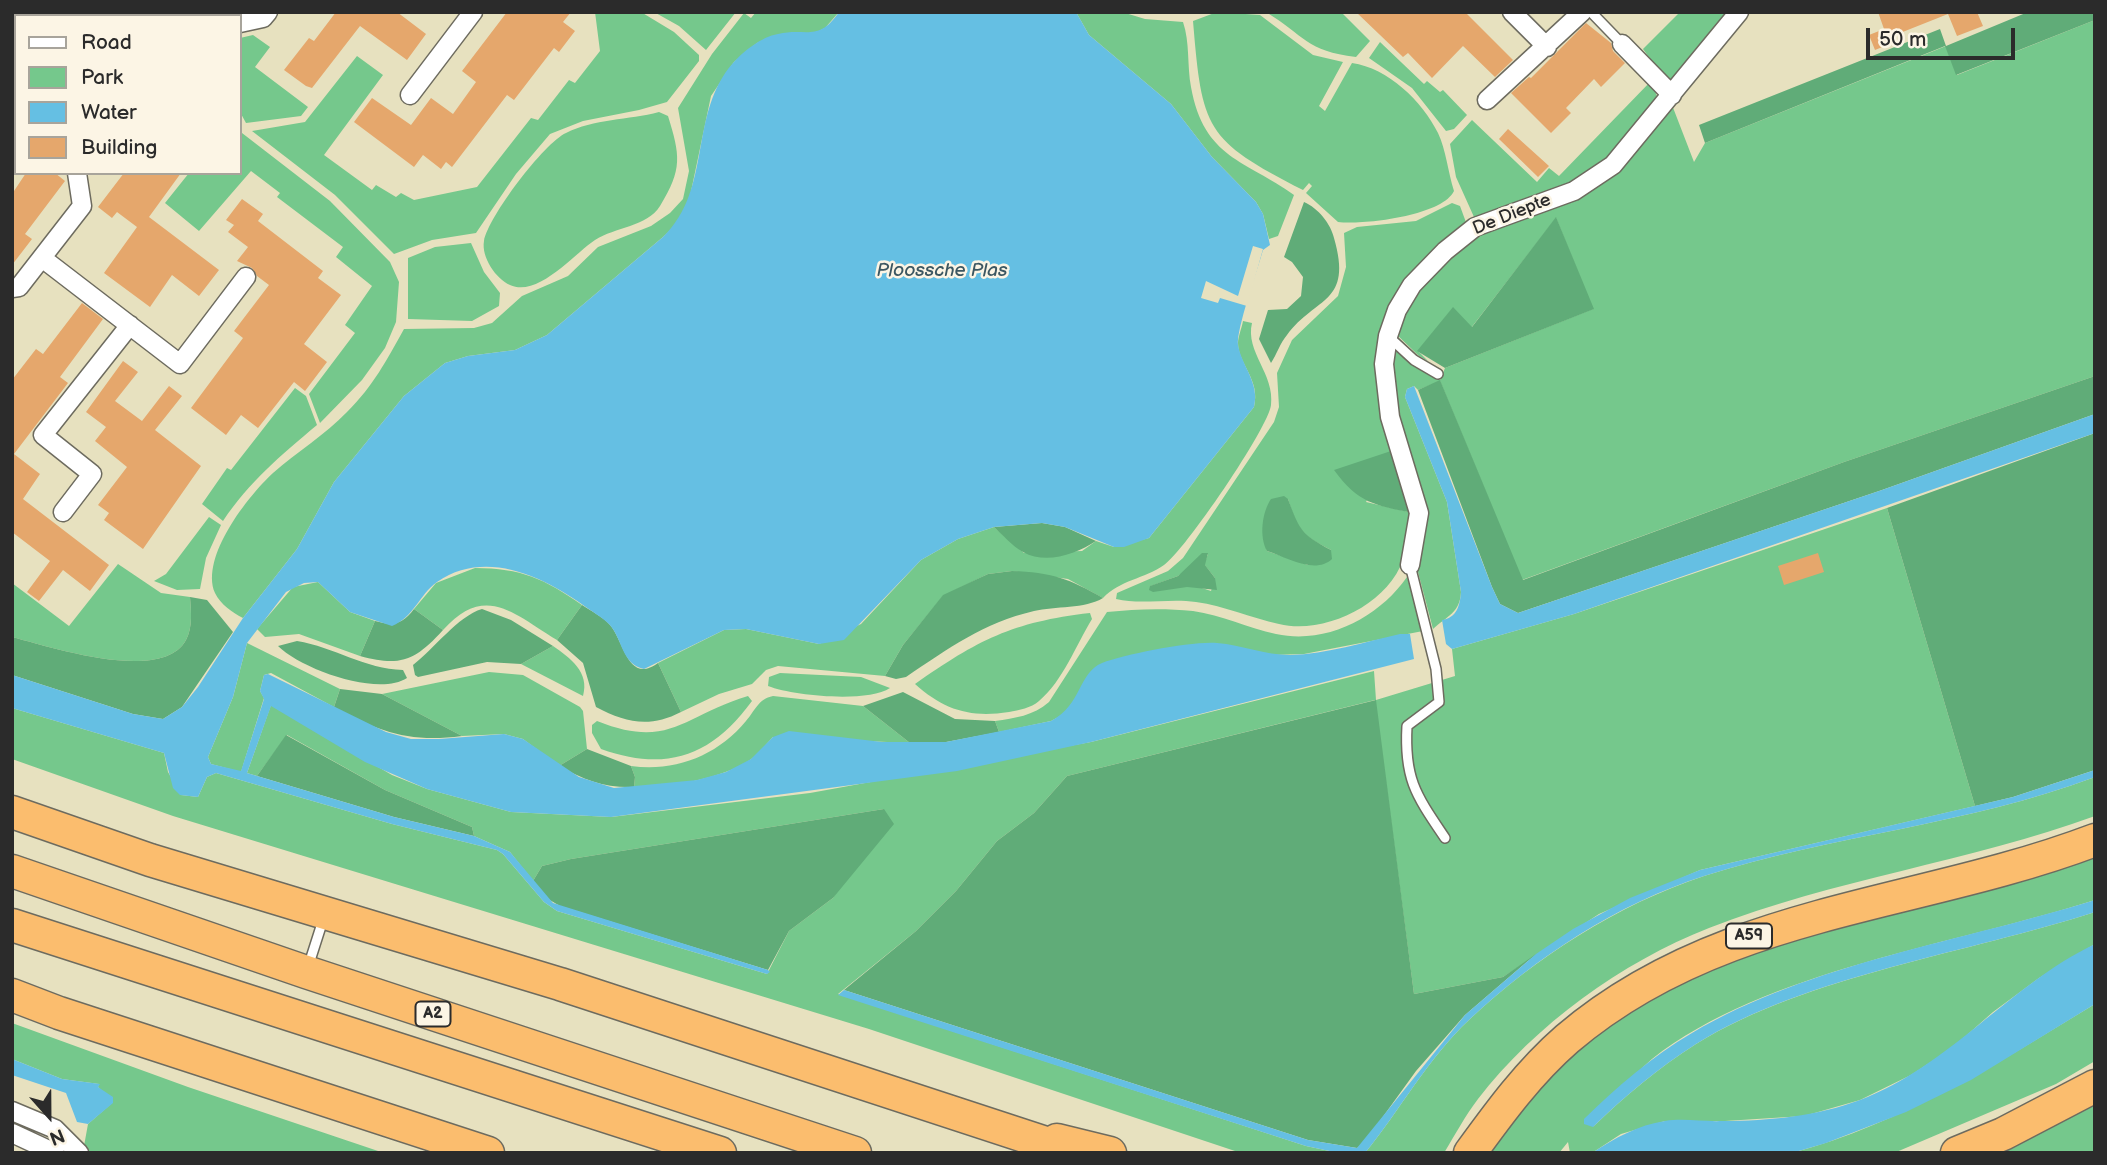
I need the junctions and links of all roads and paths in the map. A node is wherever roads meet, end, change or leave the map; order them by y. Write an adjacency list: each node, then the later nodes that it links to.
1 (268, 12): 7 (street)
2 (473, 12): 10 (street)
3 (1512, 12): 9 (street)
4 (1582, 12): 9 (street)
5 (1591, 12): 8 (lane)
6 (1739, 12): 11 (street)
7 (242, 23)
8 (1622, 44): 11 (street)
9 (1547, 47): 12 (street)
10 (410, 95)
11 (1672, 95): 18 (street, De Diepte)
12 (1487, 100)
13 (78, 175): 14 (street)
14 (42, 258): 16 (street); 17 (street)
15 (246, 277): 17 (street)
16 (12, 288)
17 (130, 325): 20 (street)
18 (1388, 336): 19 (lane); 21 (street, De Diepte)
19 (1438, 374)
20 (63, 512)
21 (1410, 565): 23 (lane)
22 (12, 811): 26 (highway)
23 (1444, 838)
24 (2095, 840): 41 (highway, A59)
25 (12, 871): 28 (highway, A2)
26 (326, 912): 28 (lane); 32 (highway)
27 (12, 925): 37 (highway)
28 (306, 972): 38 (highway, A2)
29 (12, 995): 36 (highway)
30 (2095, 1086): 42 (highway)
31 (12, 1111): 35 (street)
32 (1001, 1126): 39 (highway); 40 (highway)
33 (12, 1133): 34 (street)
34 (55, 1153)
35 (79, 1153)
36 (488, 1153)
37 (720, 1153)
38 (855, 1153)
39 (1076, 1153)
40 (1110, 1153)
41 (1470, 1153)
42 (1957, 1153)

